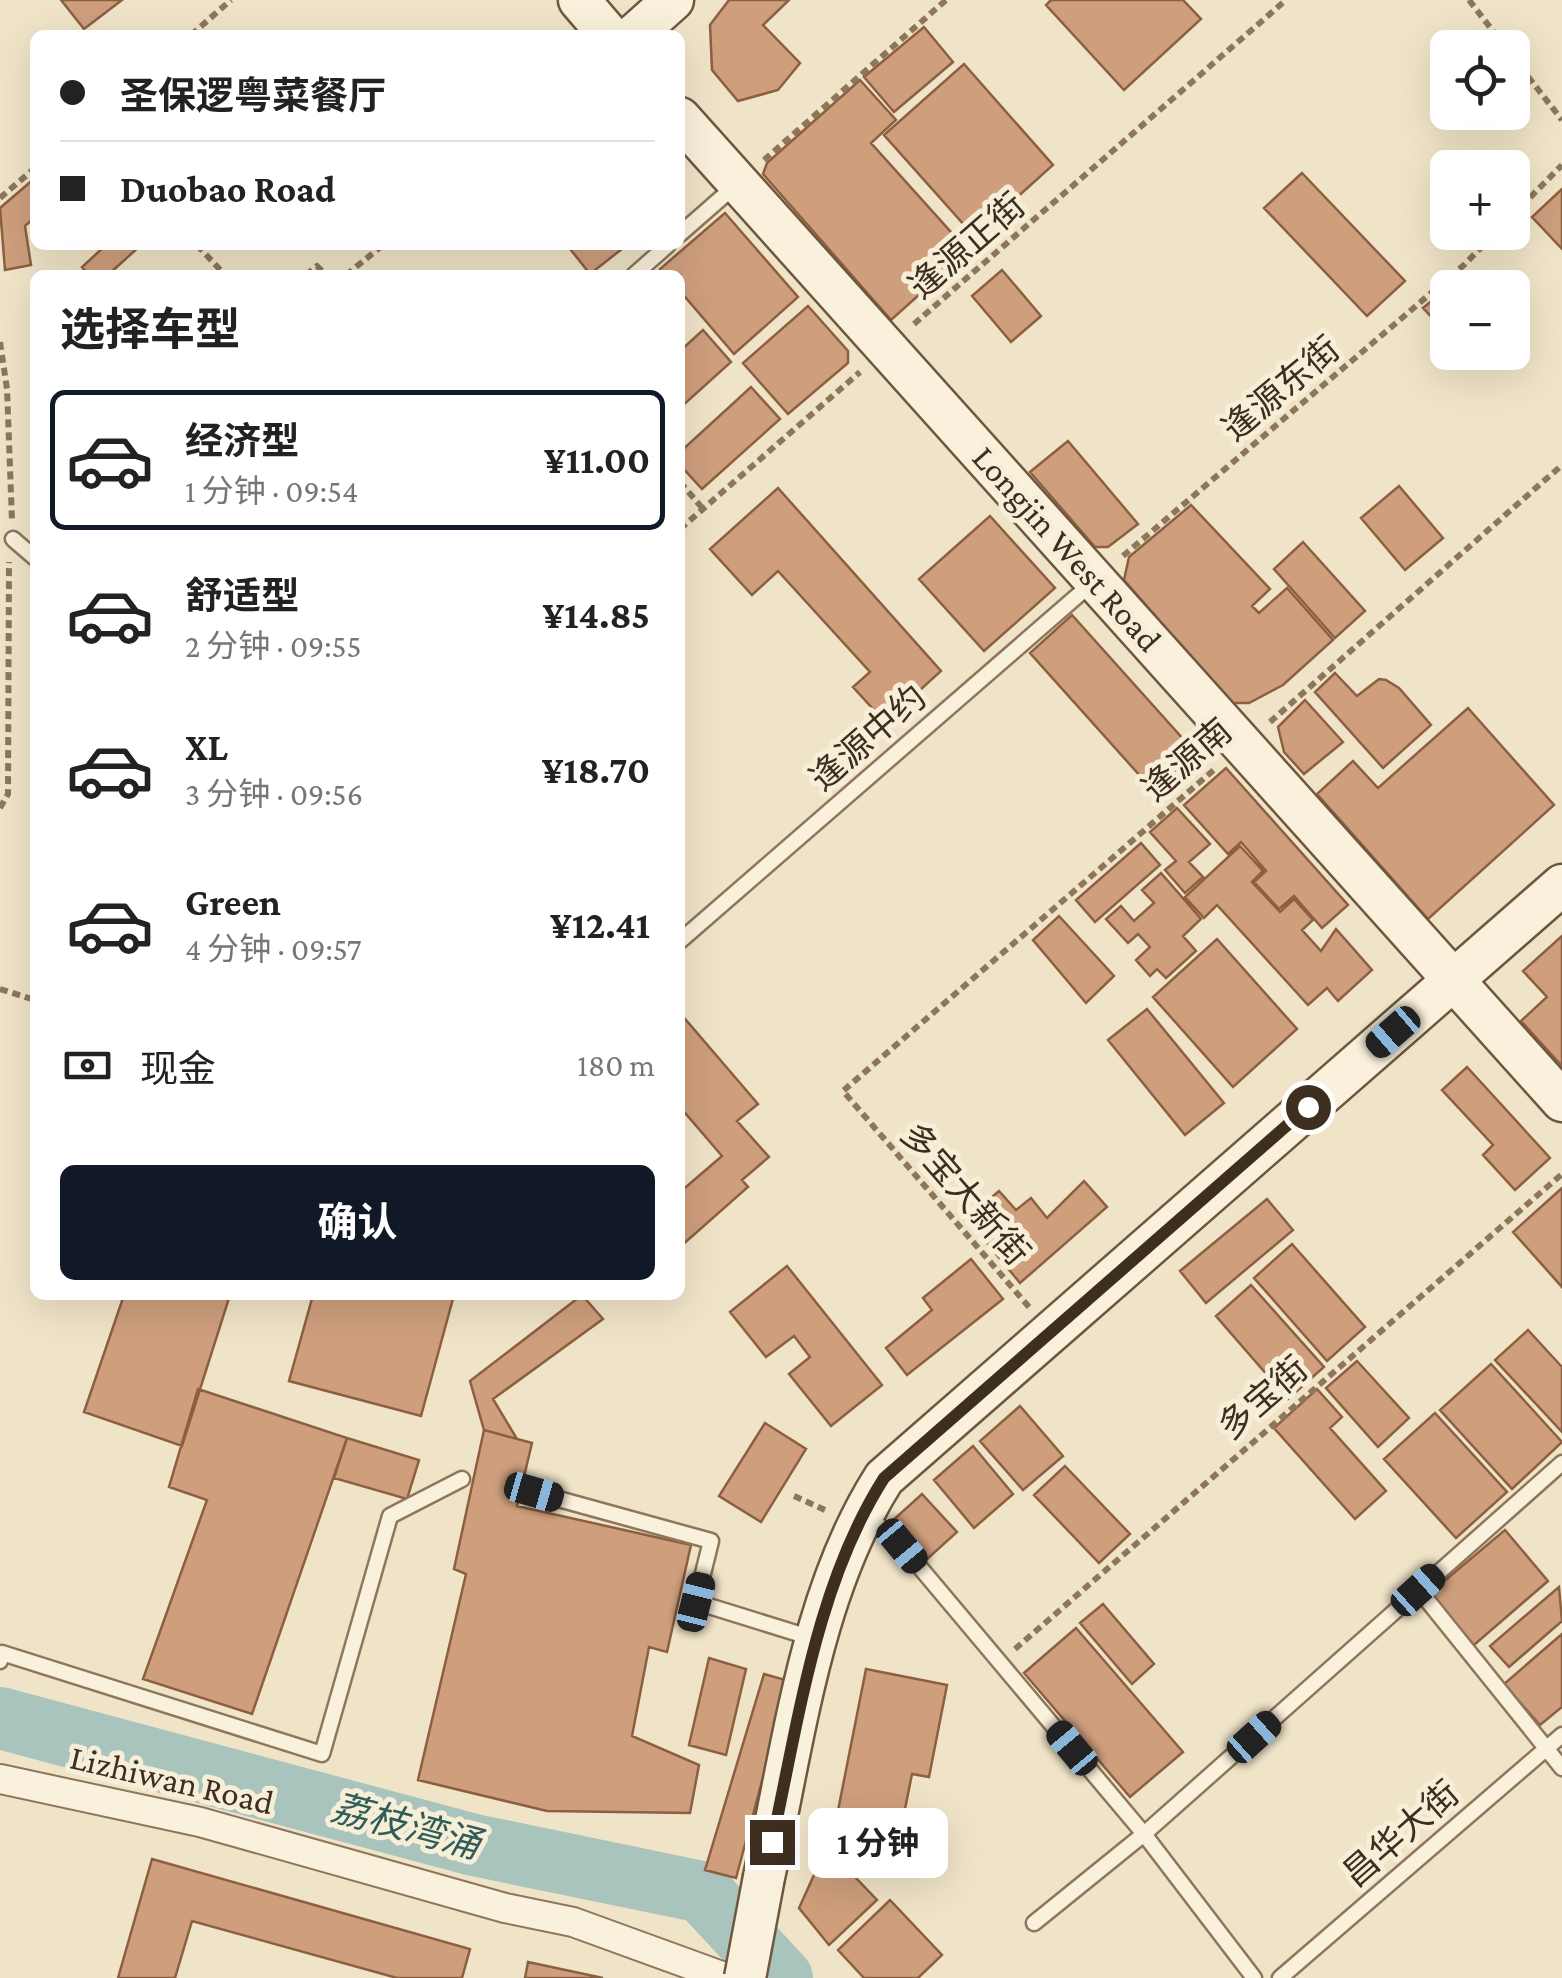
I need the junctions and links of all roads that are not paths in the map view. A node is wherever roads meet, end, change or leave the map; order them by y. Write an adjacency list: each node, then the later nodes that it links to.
1 (579, 0): 3 (street)
2 (673, 0): 4 (street)
3 (605, 30)
4 (640, 30)
5 (685, 124): 6 (street, Longjin West Road)
6 (737, 184): 7 (lane); 12 (street, Longjin West Road)
7 (685, 230)
8 (662, 250): 9 (lane)
9 (640, 270)
10 (13, 540): 11 (lane)
11 (30, 554)
12 (1095, 580): 14 (lane, 逢源中约); 15 (street, Longjin West Road)
13 (1562, 885): 15 (street)
14 (685, 937)
15 (1453, 980): 16 (street, Longjin West Road); 20 (street)
16 (1562, 1101)
17 (1562, 1463): 21 (lane)
18 (462, 1480): 23 (lane)
19 (534, 1492): 22 (lane)
20 (852, 1514): 22 (street); 28 (lane)
21 (1418, 1590): 25 (lane); 28 (lane)
22 (818, 1640): 31 (street, bridge)
23 (0, 1661)
24 (1562, 1735): 25 (lane, 昌华大街)
25 (1546, 1749): 26 (lane); 33 (lane, 昌华大街)
26 (1562, 1768)
27 (0, 1779): 30 (street, Lizhiwan Road)
28 (1144, 1834): 29 (lane); 32 (lane)
29 (1034, 1923)
30 (727, 1978)
31 (745, 1978)
32 (1254, 1978)
33 (1280, 1978)

